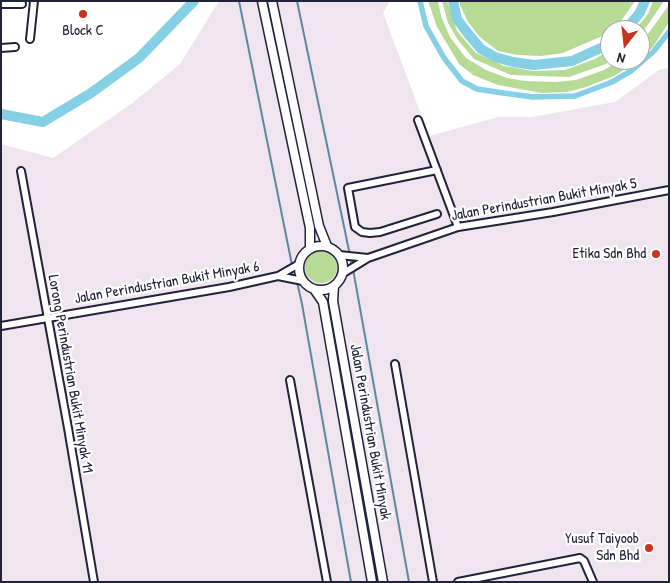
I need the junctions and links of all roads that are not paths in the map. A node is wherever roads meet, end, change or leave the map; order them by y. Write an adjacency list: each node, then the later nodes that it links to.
1 (34, 1): 6 (street)
2 (262, 1): 16 (main road)
3 (272, 1): 15 (main road)
4 (1, 4): 5 (street)
5 (22, 4)
6 (30, 39)
7 (1, 48): 8 (street)
8 (15, 48)
9 (418, 120): 10 (street)
10 (437, 170): 13 (street); 14 (street)
11 (21, 171): 25 (street, Lorong Perindustrian Bukit Minyak 11)
12 (669, 190): 14 (street, Jalan Perindustrian Bukit Minyak 5)
13 (437, 214)
14 (458, 227): 18 (street, Jalan Perindustrian Bukit Minyak 5)
15 (327, 246): 16 (main road); 17 (main road)
16 (310, 249): 19 (main road)
17 (343, 255): 18 (street); 20 (main road)
18 (368, 258): 20 (street)
19 (297, 265): 21 (street); 22 (main road)
20 (345, 273): 23 (main road)
21 (278, 276): 22 (street); 25 (street, Jalan Perindustrian Bukit Minyak 6)
22 (297, 280): 24 (main road)
23 (334, 286): 24 (main road); 32 (main road, Jalan Perindustrian Bukit Minyak)
24 (314, 289): 31 (main road, Jalan Perindustrian Bukit Minyak)
25 (47, 317): 26 (street, Jalan Perindustrian Bukit Minyak 6); 29 (street, Lorong Perindustrian Bukit Minyak 11)
26 (1, 326)
27 (395, 364): 33 (street)
28 (290, 380): 30 (street)
29 (94, 582)
30 (328, 582)
31 (372, 582)
32 (383, 582)
33 (433, 582)
34 (458, 582): 35 (street)
35 (593, 582)

